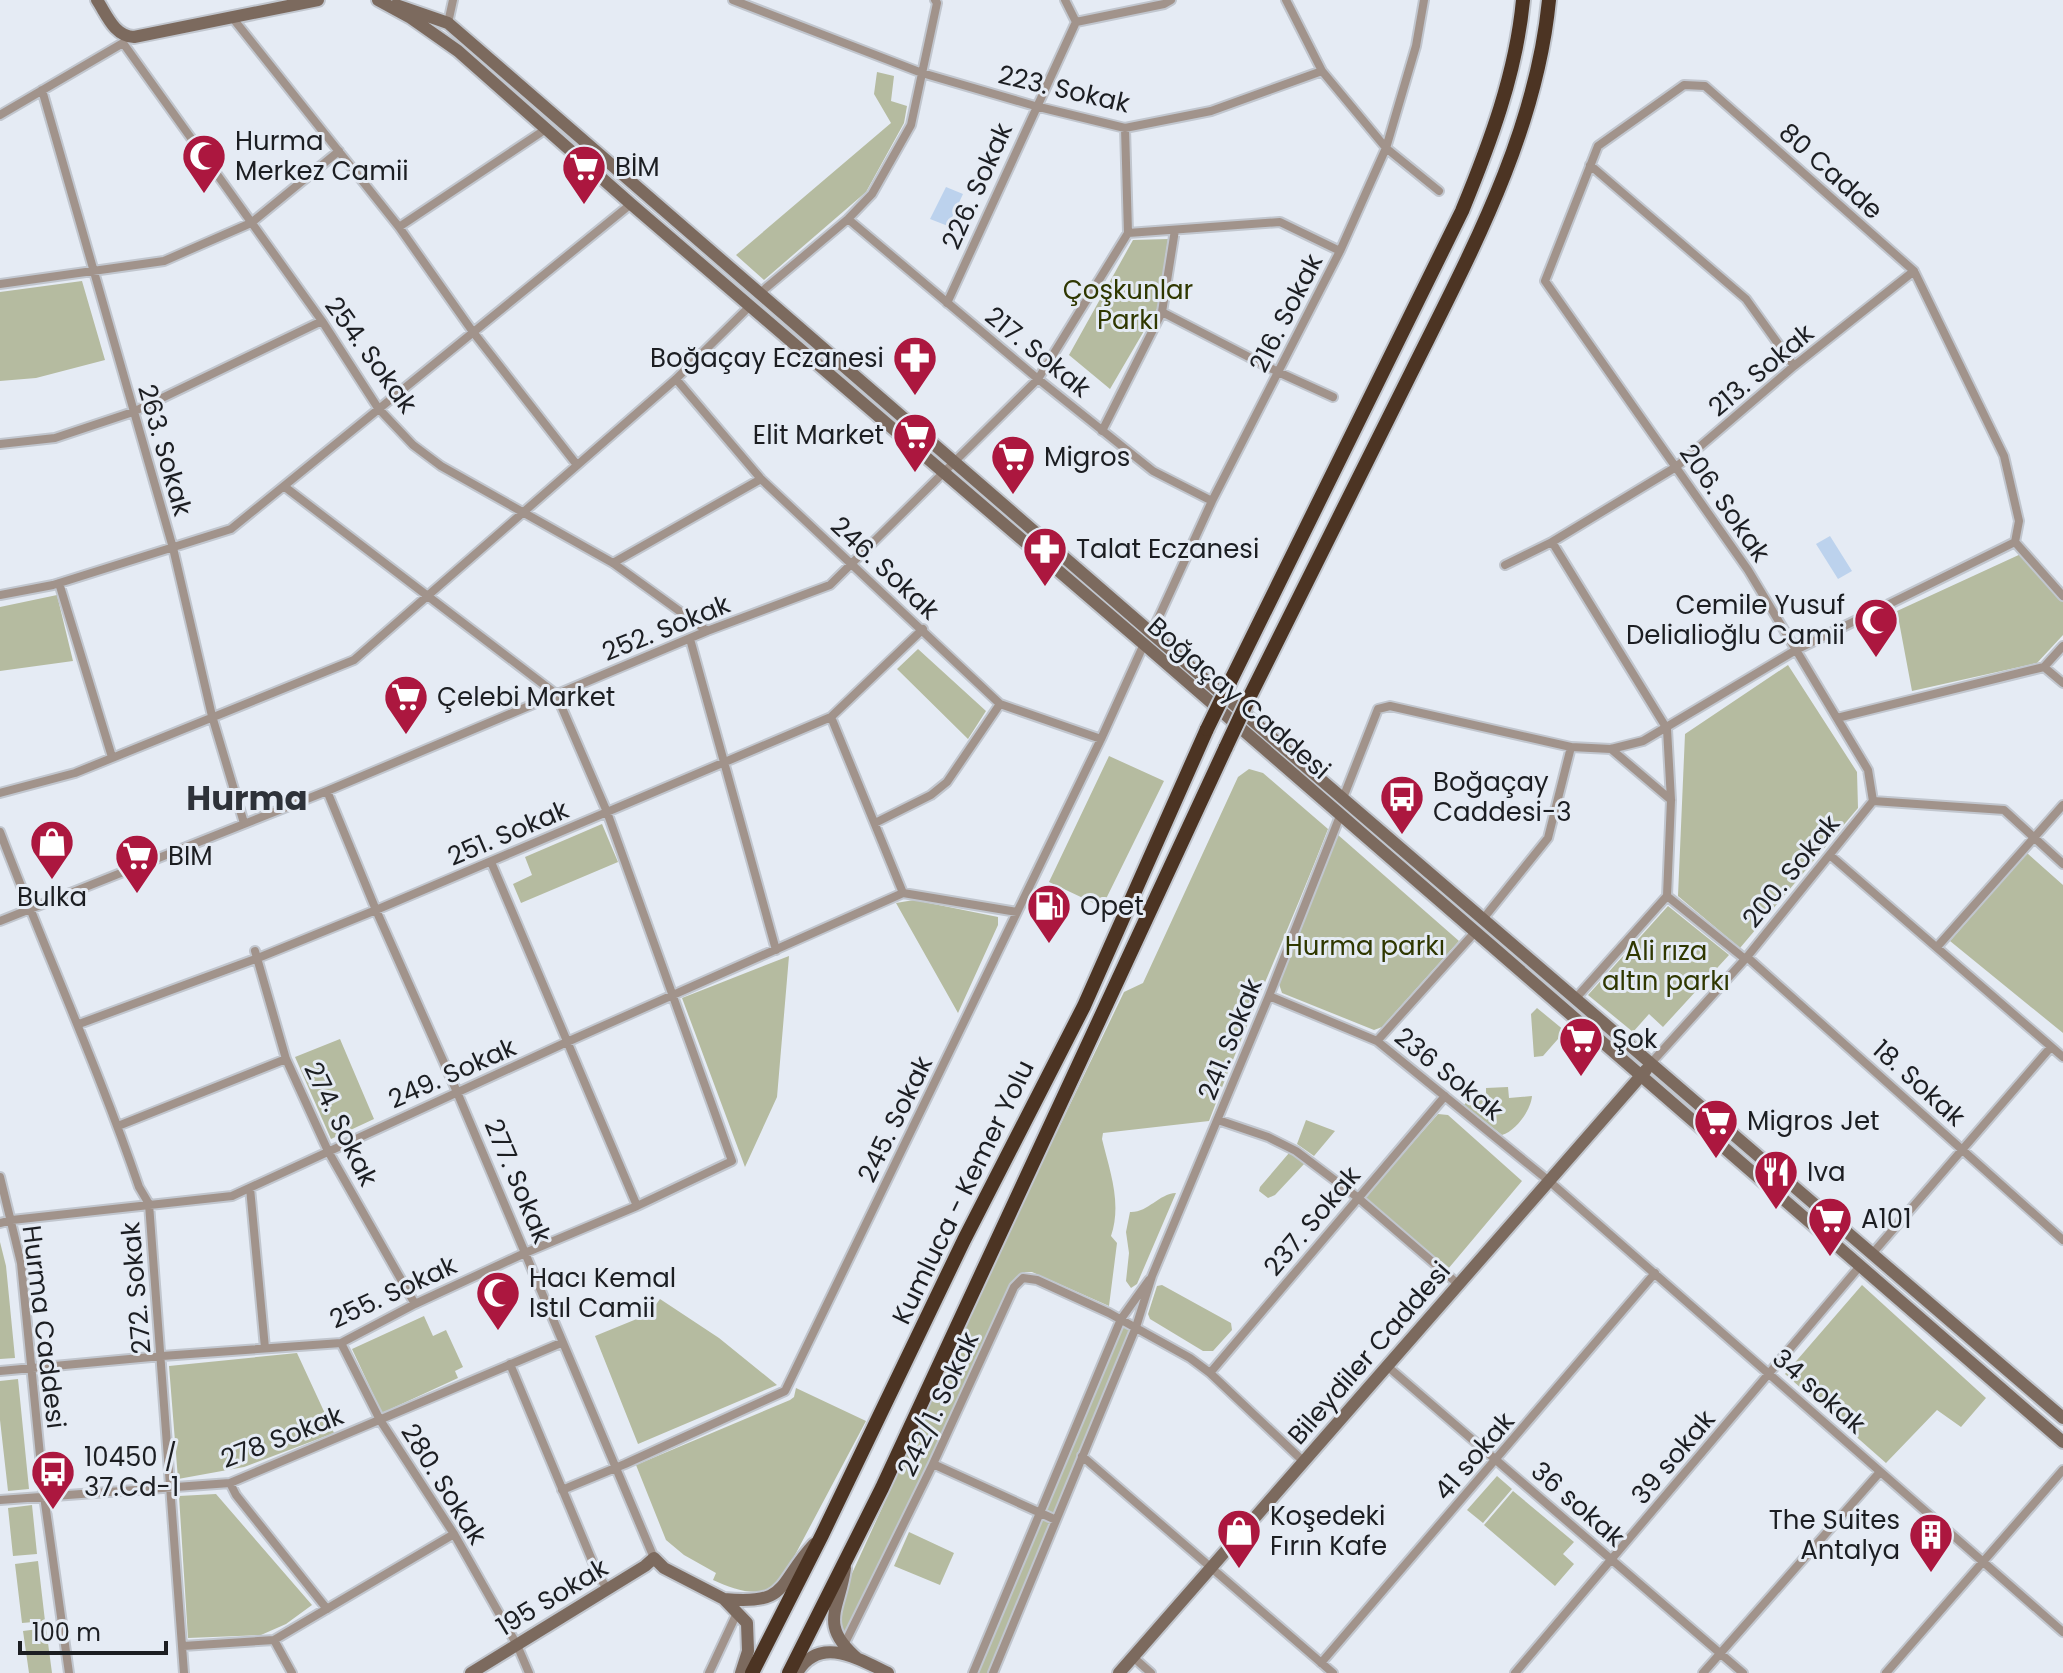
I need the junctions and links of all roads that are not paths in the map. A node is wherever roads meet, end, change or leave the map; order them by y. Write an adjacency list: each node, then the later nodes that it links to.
1 (97, 0): 16 (main road)
2 (318, 0): 13 (main road)
3 (378, 0): 15 (main road, Boğaçay Caddesi); 23 (main road, Boğaçay Caddesi)
4 (453, 0): 15 (street)
5 (733, 0): 18 (street, 223. Sokak)
6 (1065, 0): 14 (street)
7 (1171, 0): 14 (street)
8 (1286, 0): 17 (street)
9 (1424, 0): 24 (street, 216. Sokak)
10 (1523, 0): 182 (highway, Kumluca - Kemer Yolu, bridge)
11 (1549, 0): 184 (highway, Kumluca - Kemer Yolu, bridge)
12 (938, 1): 18 (street)
13 (231, 16): 16 (main road); 25 (street)
14 (1076, 22): 20 (street, 226. Sokak)
15 (448, 23): 39 (main road, Boğaçay Caddesi)
16 (124, 40): 19 (street); 30 (street, 254. Sokak)
17 (1322, 71): 22 (street, 223. Sokak); 24 (street)
18 (922, 73): 20 (street, 223. Sokak); 29 (street)
19 (42, 90): 21 (street); 36 (street, 263. Sokak)
20 (1035, 106): 22 (street, 223. Sokak); 40 (street, 226. Sokak)
21 (0, 115)
22 (1125, 128): 33 (street)
23 (546, 129): 28 (main road, Boğaçay Caddesi); 31 (street)
24 (1386, 148): 27 (street); 34 (street, 216. Sokak)
25 (339, 151): 30 (street); 31 (street)
26 (1590, 165): 35 (street, 80 Cadde); 37 (street, 80 Cadde); 45 (street)
27 (1439, 191)
28 (631, 204): 41 (main road, Boğaçay Caddesi); 44 (street)
29 (848, 219): 39 (street); 40 (street, 217. Sokak)
30 (251, 223): 36 (street); 43 (street, 254. Sokak)
31 (399, 227): 44 (street)
32 (1175, 230): 33 (street); 34 (street); 42 (street)
33 (1128, 233): 48 (street, 252. Sokak)
34 (1340, 251): 46 (street, 216. Sokak)
35 (1914, 271): 45 (street, 213. Sokak); 63 (street, 80 Cadde)
36 (93, 272): 38 (street); 51 (street, 263. Sokak)
37 (1545, 281): 56 (street, 206. Sokak)
38 (0, 284)
39 (760, 293): 54 (main road, Boğaçay Caddesi)
40 (947, 303): 48 (street, 217. Sokak)
41 (750, 306): 47 (street); 57 (main road, Boğaçay Caddesi)
42 (1162, 312): 46 (street); 52 (street)
43 (322, 321): 50 (street, 254. Sokak); 51 (street)
44 (473, 332): 50 (street); 55 (street)
45 (1794, 366): 56 (street, 213. Sokak)
46 (1278, 372): 49 (street); 60 (street, 216. Sokak)
47 (676, 379): 55 (street); 58 (street, 246. Sokak)
48 (1038, 379): 52 (street, 217. Sokak); 54 (street, 252. Sokak)
49 (1333, 397)
50 (378, 408): 59 (street); 61 (street, 254. Sokak)
51 (133, 412): 53 (street); 64 (street, 263. Sokak)
52 (1102, 431): 60 (street, 217. Sokak)
53 (0, 444)
54 (954, 461): 57 (street, 252. Sokak); 74 (main road, Boğaçay Caddesi)
55 (577, 465): 61 (street)
56 (1676, 467): 62 (street, 213. Sokak); 78 (street, 206. Sokak)
57 (942, 473): 66 (street, 252. Sokak); 76 (main road, Boğaçay Caddesi)
58 (761, 479): 65 (street); 66 (street, 246. Sokak)
59 (285, 487): 64 (street); 71 (street)
60 (1212, 501): 74 (street, 216. Sokak)
61 (524, 511): 65 (street, 254. Sokak); 71 (street)
62 (1552, 542): 67 (street, 213. Sokak); 86 (street)
63 (2015, 542): 70 (street); 78 (street)
64 (173, 548): 68 (street); 83 (street, 263. Sokak)
65 (613, 563): 73 (street, 254. Sokak)
66 (851, 564): 72 (street, 246. Sokak); 73 (street, 252. Sokak)
67 (1505, 565)
68 (59, 583): 69 (street); 90 (street)
69 (0, 595)
70 (2063, 596)
71 (429, 597): 81 (street); 83 (street)
72 (923, 629): 82 (street, 246. Sokak); 84 (street, 251. Sokak)
73 (707, 631): 75 (street, 252. Sokak)
74 (1152, 632): 94 (main road, Boğaçay Caddesi)
75 (690, 639): 81 (street, 252. Sokak); 91 (street)
76 (1144, 644): 87 (street, 245. Sokak); 99 (main road, Boğaçay Caddesi)
77 (2063, 646): 79 (street)
78 (1796, 650): 85 (street, 206. Sokak); 86 (street)
79 (2044, 667): 80 (street); 85 (street)
80 (2063, 683)
81 (556, 694): 92 (street, 252. Sokak); 98 (street)
82 (1000, 704): 87 (street, 246. Sokak); 101 (street)
83 (212, 716): 90 (street); 100 (street, 263. Sokak)
84 (831, 717): 91 (street, 251. Sokak); 101 (street)
85 (1837, 718): 96 (street, 206. Sokak)
86 (1667, 729): 89 (street); 95 (street)
87 (1101, 739): 111 (street, 245. Sokak)
88 (1571, 747): 89 (street); 94 (street); 112 (street)
89 (1611, 749): 95 (street)
90 (112, 757): 93 (street)
91 (724, 762): 98 (street, 251. Sokak); 116 (street)
92 (327, 791): 100 (street, 252. Sokak); 110 (street, 277. Sokak)
93 (0, 793)
94 (1343, 798): 112 (main road, Boğaçay Caddesi)
95 (1671, 800): 108 (street)
96 (1873, 801): 103 (street, 200. Sokak); 104 (street, 200. Sokak)
97 (2063, 805): 103 (street)
98 (607, 812): 105 (street, 251. Sokak); 119 (street)
99 (1340, 816): 114 (main road, Boğaçay Caddesi); 120 (street, 241. Sokak)
100 (244, 823): 109 (street, 252. Sokak)
101 (875, 823): 107 (street)
102 (0, 832): 109 (street, 272. Sokak)
103 (2034, 838): 106 (street); 115 (street)
104 (1831, 856): 115 (street); 118 (street, 200. Sokak)
105 (491, 862): 110 (street, 251. Sokak); 124 (street)
106 (2063, 864)
107 (903, 893): 111 (street); 116 (street, 249. Sokak)
108 (1667, 896): 118 (street, 18. Sokak); 121 (street)
109 (29, 909): 113 (street, 252. Sokak); 122 (street, 272. Sokak)
110 (376, 910): 117 (street, 251. Sokak); 130 (street, 277. Sokak)
111 (1017, 912): 171 (street, 245. Sokak)
112 (1483, 919): 121 (main road, Boğaçay Caddesi)
113 (0, 921)
114 (1476, 931): 123 (street); 129 (main road, Boğaçay Caddesi)
115 (1937, 947): 125 (street)
116 (776, 950): 119 (street, 249. Sokak)
117 (256, 954): 122 (street, 251. Sokak); 127 (street, 274. Sokak)
118 (1746, 958): 128 (street, 200. Sokak); 134 (street, 18. Sokak)
119 (672, 996): 124 (street, 249. Sokak); 141 (street, 255. Sokak)
120 (1269, 996): 123 (street, 236 Sokak); 132 (street, 241. Sokak)
121 (1576, 998): 128 (main road, Boğaçay Caddesi)
122 (79, 1024): 133 (street, 272. Sokak)
123 (1377, 1041): 131 (street, 236 Sokak)
124 (567, 1042): 130 (street, 249. Sokak); 141 (street)
125 (2051, 1047): 126 (street); 134 (street)
126 (2063, 1057)
127 (286, 1059): 133 (street); 135 (street, 274. Sokak)
128 (1652, 1062): 129 (main road, Bileydiler Caddesi); 146 (main road, Boğaçay Caddesi)
129 (1641, 1075): 137 (main road, Bileydiler Caddesi); 147 (main road, Boğaçay Caddesi)
130 (457, 1092): 135 (street, 249. Sokak); 145 (street, 277. Sokak)
131 (1445, 1096): 137 (street, 236 Sokak); 139 (street, 237. Sokak)
132 (1218, 1120): 139 (street); 149 (street, 241. Sokak)
133 (118, 1126): 140 (street, 272. Sokak)
134 (1962, 1148): 144 (street, 18. Sokak); 146 (street)
135 (328, 1151): 138 (street, 249. Sokak); 151 (street, 274. Sokak)
136 (0, 1177): 142 (street, Hurma Caddesi)
137 (1549, 1181): 148 (street, 34 sokak); 150 (main road, Bileydiler Caddesi)
138 (250, 1188): 140 (street, 249. Sokak); 156 (street)
139 (1357, 1197): 150 (street); 162 (street, 237. Sokak)
140 (149, 1204): 142 (street, 249. Sokak); 157 (street, 272. Sokak)
141 (637, 1206): 145 (street, 255. Sokak)
142 (12, 1220): 143 (street, 249. Sokak); 160 (street, Hurma Caddesi)
143 (0, 1223)
144 (2063, 1240)
145 (525, 1253): 151 (street, 255. Sokak); 155 (street, 277. Sokak)
146 (1872, 1254): 164 (main road, Boğaçay Caddesi)
147 (1860, 1266): 163 (street, 39 sokak); 166 (main road, Boğaçay Caddesi)
148 (1655, 1273): 163 (street, 34 sokak); 168 (street, 41 sokak)
149 (1152, 1276): 152 (street, 241. Sokak); 153 (street, 241. Sokak)
150 (1458, 1284): 159 (main road, Bileydiler Caddesi)
151 (415, 1304): 154 (street, 255. Sokak)
152 (1121, 1319): 153 (street); 170 (street, 242/1. Sokak); 179 (street, 241. Sokak)
153 (1136, 1327): 162 (street); 167 (street, 241. Sokak)
154 (341, 1343): 156 (street, 255. Sokak); 165 (street, 280. Sokak)
155 (561, 1343): 158 (street, 278 Sokak); 171 (street, 277. Sokak)
156 (265, 1348): 157 (street, 255. Sokak)
157 (162, 1356): 160 (street, 255. Sokak); 175 (street, 272. Sokak)
158 (510, 1364): 165 (street, 278 Sokak); 176 (street)
159 (1387, 1366): 168 (street, 36 sokak); 169 (main road, Bileydiler Caddesi)
160 (30, 1368): 161 (street, 255. Sokak); 177 (street, Hurma Caddesi)
161 (0, 1371)
162 (1210, 1373): 169 (street)
163 (1770, 1374): 173 (street, 34 sokak); 185 (street, 39 sokak)
164 (2063, 1418)
165 (380, 1420): 174 (street, 278 Sokak); 181 (street, 280. Sokak)
166 (2063, 1442)
167 (1082, 1456): 180 (street, 241. Sokak); 187 (street)
168 (1497, 1461): 185 (street, 36 sokak); 200 (street, 41 sokak)
169 (1304, 1462): 187 (main road, Bileydiler Caddesi)
170 (933, 1464): 179 (street); 195 (street, 242/1. Sokak)
171 (614, 1468): 176 (street, 245. Sokak); 183 (street, 277. Sokak)
172 (2063, 1470): 186 (street)
173 (1880, 1472): 186 (street, 34 sokak); 197 (street)
174 (230, 1483): 175 (street, 278 Sokak); 190 (street)
175 (169, 1486): 177 (street, 278 Sokak); 196 (street, 272. Sokak)
176 (562, 1490): 188 (street)
177 (44, 1496): 178 (street, 278 Sokak); 202 (street, Hurma Caddesi)
178 (0, 1500)
179 (1039, 1512): 180 (street); 212 (street, 241. Sokak)
180 (1056, 1520): 213 (street, 241. Sokak)
181 (454, 1534): 190 (street); 194 (street, 280. Sokak)
182 (822, 1535): 189 (main road); 208 (highway, Kumluca - Kemer Yolu)
183 (654, 1558): 188 (main road, 195 Sokak); 189 (main road)
184 (846, 1559): 195 (main road); 209 (highway, Kumluca - Kemer Yolu)
185 (1612, 1560): 197 (street, 36 sokak); 217 (street, 39 sokak)
186 (1983, 1562): 192 (street, 34 sokak); 220 (street)
187 (1210, 1569): 198 (main road, Bileydiler Caddesi); 200 (street)
188 (608, 1589): 194 (main road, 195 Sokak)
189 (724, 1599): 191 (main road)
190 (327, 1609): 193 (street)
191 (737, 1613): 206 (street); 207 (main road)
192 (2063, 1632)
193 (274, 1640): 196 (street); 204 (street)
194 (517, 1645): 201 (main road, 195 Sokak); 205 (street, 280. Sokak)
195 (844, 1645): 199 (main road)
196 (183, 1646): 203 (street, 272. Sokak)
197 (1720, 1653): 218 (street); 219 (street, 36 sokak)
198 (1133, 1657): 214 (main road, Bileydiler Caddesi); 215 (street)
199 (858, 1659): 210 (main road); 211 (main road)
200 (1321, 1663): 216 (street)
201 (476, 1672)
202 (69, 1673)
203 (184, 1673)
204 (292, 1673)
205 (529, 1673)
206 (709, 1673)
207 (741, 1673)
208 (752, 1673)
209 (789, 1673)
210 (797, 1673)
211 (888, 1673)
212 (973, 1673)
213 (993, 1673)
214 (1119, 1673)
215 (1151, 1673)
216 (1333, 1673)
217 (1515, 1673)
218 (1703, 1673)
219 (1743, 1673)
220 (1886, 1673)

